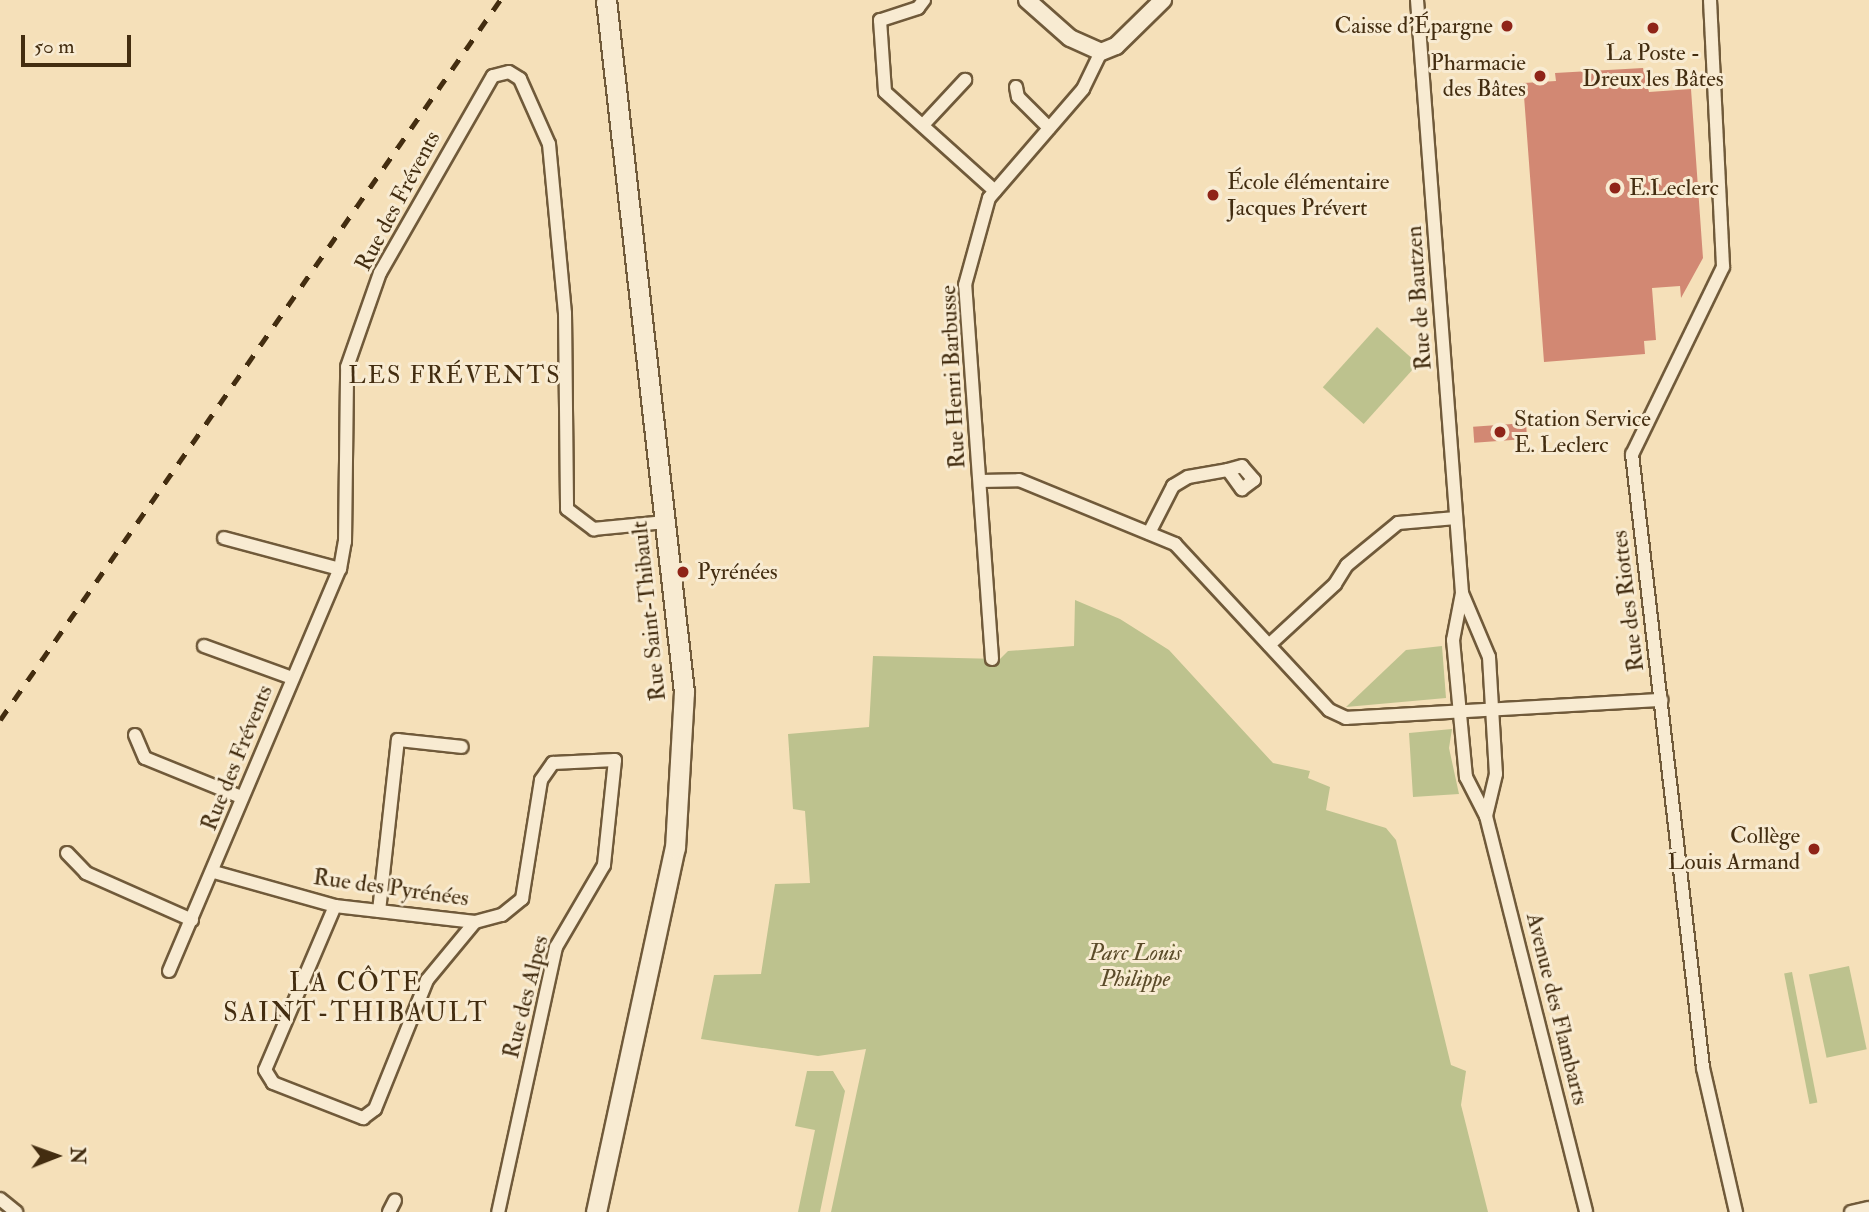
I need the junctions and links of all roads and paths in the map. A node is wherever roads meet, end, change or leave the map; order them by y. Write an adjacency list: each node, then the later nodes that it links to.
1 (606, 0): 16 (main road, Rue Saint-Thibault)
2 (924, 0): 10 (street)
3 (1027, 0): 7 (street)
4 (1163, 0): 7 (street)
5 (1417, 0): 15 (street, Rue de Bautzen)
6 (1710, 0): 25 (street, Rue des Riottes)
7 (1101, 52): 11 (street, Rue Henri Barbusse)
8 (965, 80): 10 (street)
9 (1016, 87): 11 (street)
10 (923, 125): 12 (street)
11 (1049, 128): 12 (street, Rue Henri Barbusse)
12 (995, 191): 14 (street, Rue Henri Barbusse)
13 (1228, 470): 17 (street)
14 (980, 481): 17 (street); 23 (street, Rue Henri Barbusse)
15 (1456, 519): 20 (street, Rue de Bautzen); 21 (street)
16 (665, 522): 19 (street, Rue des Frévents); 44 (main road, Rue Saint-Thibault)
17 (1149, 533): 21 (street)
18 (224, 538): 19 (street)
19 (340, 569): 24 (street, Rue des Frévents)
20 (1462, 593): 26 (street, Rue de Bautzen); 27 (street, Rue de Bautzen)
21 (1269, 645): 27 (street)
22 (204, 646): 24 (street)
23 (992, 659)
24 (292, 678): 31 (street, Rue des Frévents)
25 (1661, 700): 26 (street); 46 (street, Rue des Riottes)
26 (1491, 710): 27 (street); 32 (street, Rue de Bautzen)
27 (1460, 712): 32 (street, Rue de Bautzen)
28 (135, 735): 31 (street)
29 (462, 747): 36 (street)
30 (615, 760): 38 (street, Rue des Pyrénées); 43 (street, Rue des Alpes)
31 (241, 797): 34 (street, Rue des Frévents)
32 (1486, 816): 45 (street, Avenue des Flambarts)
33 (67, 853): 37 (street)
34 (214, 872): 35 (street, Rue des Pyrénées); 37 (street, Rue des Frévents)
35 (335, 906): 36 (street, Rue des Pyrénées); 38 (street)
36 (379, 911): 38 (street, Rue des Pyrénées)
37 (192, 920): 39 (street, Rue des Frévents)
38 (475, 922)
39 (169, 971)
40 (0, 1199): 42 (street)
41 (1869, 1208): 47 (street)
42 (16, 1212)
43 (498, 1212)
44 (596, 1212)
45 (1586, 1212)
46 (1735, 1212)
47 (1851, 1212)

